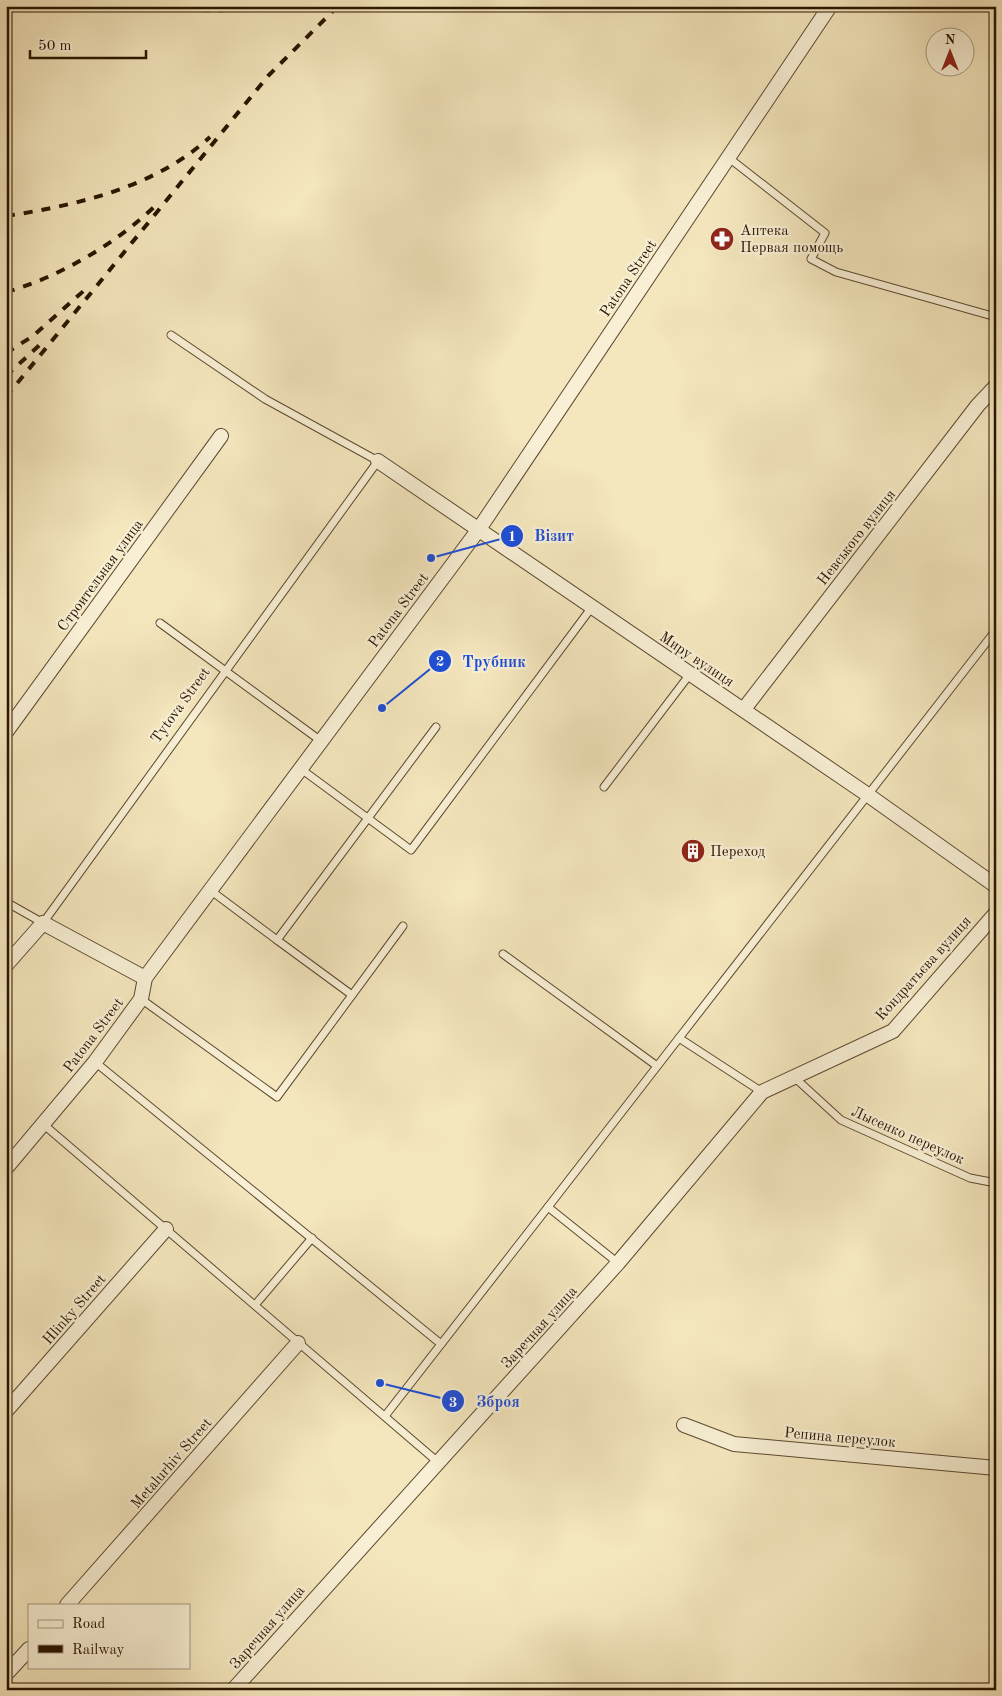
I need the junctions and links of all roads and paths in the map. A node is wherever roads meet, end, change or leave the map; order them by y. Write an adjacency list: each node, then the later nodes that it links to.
1 (830, 6): 2 (street, Patona Street)
2 (729, 158): 3 (lane); 8 (street, Patona Street)
3 (996, 317)
4 (171, 335): 7 (lane)
5 (996, 386): 14 (street, Невського вулиця)
6 (220, 436): 16 (street, Строительная улица)
7 (378, 461): 8 (street, Миру вулиця); 12 (lane, Tytova Street)
8 (478, 529): 9 (street, Миру вулиця); 17 (street, Patona Street)
9 (592, 607): 13 (street, Миру вулиця); 21 (lane)
10 (160, 623): 12 (lane)
11 (996, 630): 20 (lane)
12 (225, 670): 17 (lane); 26 (lane, Tytova Street)
13 (690, 674): 14 (street, Миру вулиця); 19 (lane)
14 (744, 709): 20 (street, Миру вулиця)
15 (436, 727): 21 (lane)
16 (6, 732)
17 (321, 741): 18 (street, Patona Street)
18 (301, 769): 21 (lane); 23 (street, Patona Street)
19 (604, 787)
20 (868, 795): 22 (street, Миру вулиця); 34 (lane)
21 (368, 818): 28 (lane)
22 (996, 886)
23 (210, 890): 28 (lane); 31 (street, Patona Street)
24 (6, 902): 26 (lane)
25 (996, 913): 37 (street, Кондратьєва вулиця)
26 (43, 923): 30 (street, Tytova Street); 31 (street)
27 (403, 926): 32 (lane)
28 (277, 940): 32 (lane)
29 (502, 954): 36 (lane)
30 (6, 965)
31 (145, 978): 33 (street, Patona Street)
32 (352, 995): 33 (lane)
33 (141, 999): 35 (street, Patona Street)
34 (679, 1038): 36 (lane); 38 (lane)
35 (95, 1062): 39 (street, Patona Street); 44 (lane)
36 (657, 1066): 42 (lane)
37 (794, 1077): 38 (street, Кондратьєва вулиця); 41 (lane, Лысенко переулок)
38 (762, 1092): 45 (street, Заречная улица)
39 (43, 1124): 40 (street, Patona Street); 43 (lane)
40 (6, 1168)
41 (996, 1183)
42 (548, 1207): 45 (lane); 48 (lane)
43 (166, 1229): 46 (lane); 49 (street, Hlinky Street)
44 (312, 1238): 46 (lane); 48 (lane)
45 (618, 1263): 52 (street, Заречная улица)
46 (255, 1305): 47 (lane)
47 (298, 1342): 50 (lane); 54 (street, Metalurhiv Street)
48 (441, 1344): 50 (lane)
49 (6, 1411)
50 (385, 1416): 52 (lane)
51 (684, 1424): 53 (street, Репина переулок)
52 (440, 1463): 57 (street, Заречная улица)
53 (996, 1468)
54 (69, 1604)
55 (28, 1650): 56 (street)
56 (6, 1674)
57 (234, 1690)

